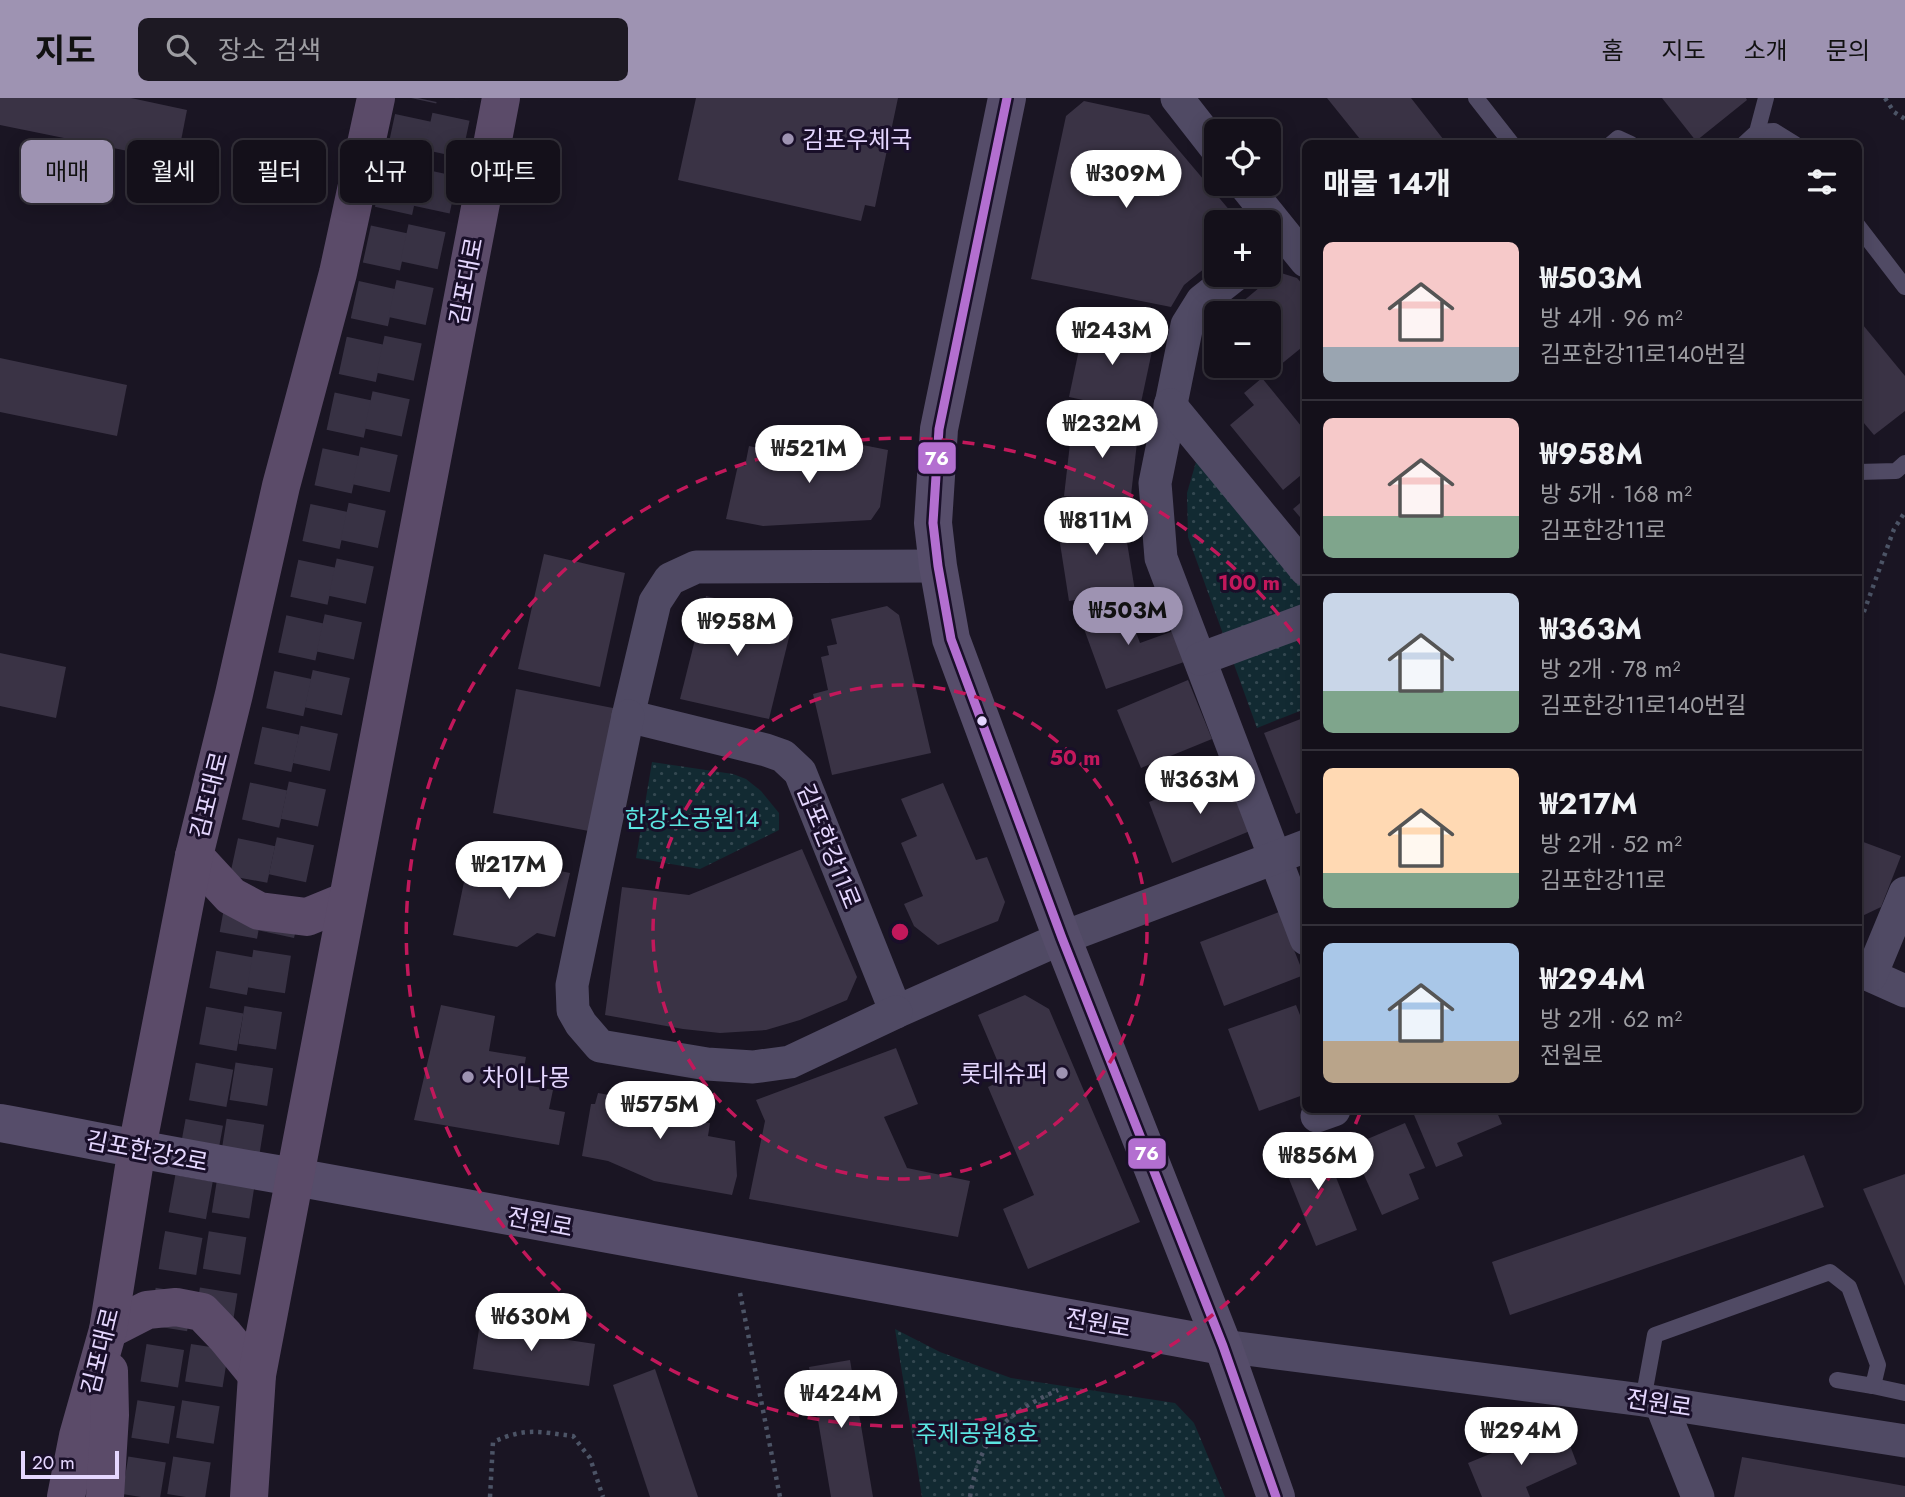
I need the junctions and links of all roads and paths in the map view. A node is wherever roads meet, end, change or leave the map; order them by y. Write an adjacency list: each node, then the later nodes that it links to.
1 (376, 98): 30 (main road, 김포대로)
2 (502, 98): 33 (main road, 김포대로)
3 (1007, 98): 24 (street)
4 (1177, 98): 10 (street)
5 (1476, 98): 11 (lane)
6 (1766, 98): 9 (lane)
7 (1885, 98): 8 (path)
8 (1905, 119)
9 (1757, 132): 12 (lane); 13 (lane)
10 (1204, 133)
11 (1509, 140)
12 (1748, 140)
13 (1789, 140)
14 (1862, 231): 18 (lane)
15 (1281, 245): 16 (street)
16 (1302, 258)
17 (1220, 287): 19 (street)
18 (1905, 287)
19 (1170, 405): 23 (street); 27 (street)
20 (1905, 463): 21 (lane)
21 (1862, 472)
22 (1905, 512): 25 (path)
23 (1302, 564)
24 (938, 566): 28 (street); 35 (street)
25 (1862, 617)
26 (1302, 621): 27 (street)
27 (1199, 659): 31 (street)
28 (628, 716): 38 (street, 김포한강11로); 38 (street)
29 (1302, 847): 31 (street)
30 (194, 856): 33 (main road); 40 (main road, 김포대로)
31 (1273, 858): 34 (street); 35 (street)
32 (1905, 893): 36 (street)
33 (346, 901): 41 (main road, 김포대로)
34 (1302, 929)
35 (1062, 938): 38 (street); 44 (street)
36 (1865, 972): 37 (street)
37 (1905, 991)
38 (895, 1012)
39 (0, 1123): 40 (street, 김포한강2로)
40 (136, 1148): 41 (street, 김포한강2로); 43 (main road, 김포대로)
41 (295, 1177): 42 (street, 전원로); 45 (main road, 김포대로)
42 (733, 1258): 44 (street, 전원로); 57 (path)
43 (108, 1330): 45 (main road); 52 (main road, 김포대로); 53 (main road)
44 (1223, 1346): 50 (street, 전원로); 59 (street); 60 (street)
45 (257, 1375): 54 (main road, 김포대로)
46 (1837, 1380): 47 (lane)
47 (1873, 1386): 49 (lane); 50 (lane)
48 (1058, 1391): 58 (path)
49 (1905, 1393)
50 (1652, 1402): 51 (street, 전원로); 61 (street)
51 (1905, 1441)
52 (66, 1497)
53 (105, 1497)
54 (249, 1497)
55 (490, 1497): 56 (path)
56 (603, 1497)
57 (780, 1497)
58 (970, 1497)
59 (1276, 1497)
60 (1287, 1497)
61 (1698, 1497)

